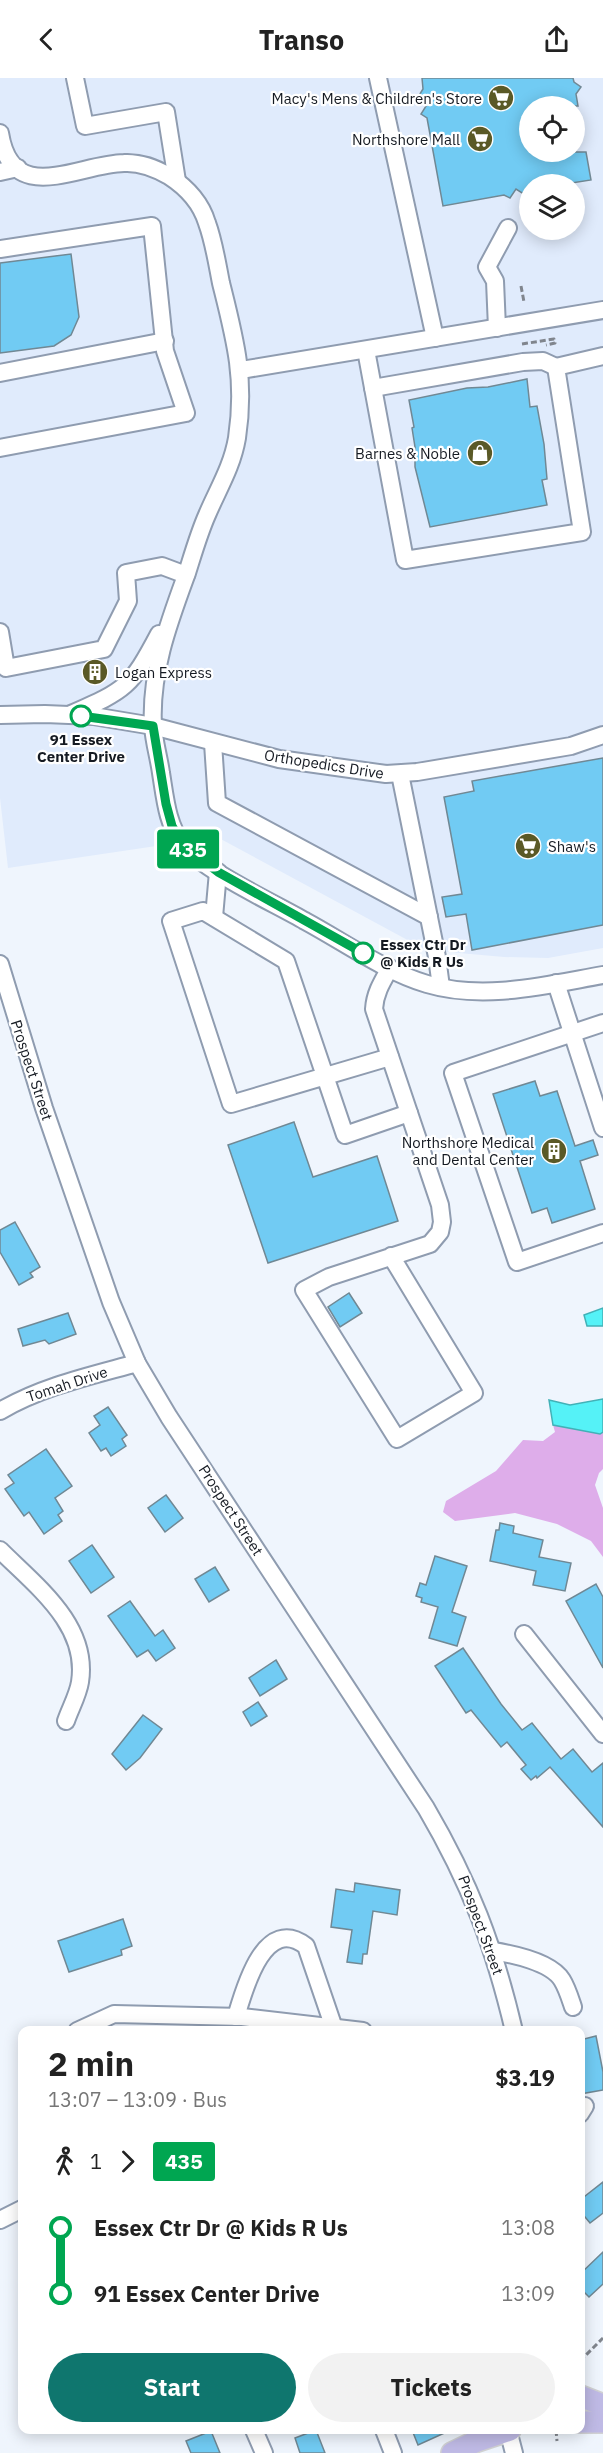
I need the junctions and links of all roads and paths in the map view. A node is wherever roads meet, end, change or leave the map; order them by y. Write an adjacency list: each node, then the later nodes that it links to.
1 (75, 78): 6 (street)
2 (378, 78): 13 (street)
3 (0, 133): 4 (street)
4 (18, 168): 5 (street); 6 (street)
5 (0, 172)
6 (177, 181): 18 (street)
7 (508, 228): 12 (street)
8 (0, 249): 14 (street)
9 (521, 286): 10 (path)
10 (524, 302)
11 (603, 310): 12 (street)
12 (497, 328): 13 (street)
13 (435, 338): 15 (street)
14 (165, 341): 19 (street); 21 (street)
15 (366, 350): 18 (street); 20 (street)
16 (603, 356): 17 (street)
17 (556, 367): 20 (street); 20 (street)
18 (241, 370): 22 (street)
19 (0, 373)
20 (373, 388)
21 (0, 448)
22 (186, 575): 23 (street); 24 (street)
23 (173, 609): 26 (street); 27 (street)
24 (0, 632)
25 (0, 715): 26 (street, Orthopedics Drive)
26 (67, 715): 27 (street, Orthopedics Drive)
27 (153, 726): 29 (street, Orthopedics Drive); 31 (street)
28 (603, 735): 30 (street, Orthopedics Drive)
29 (213, 743): 30 (street, Orthopedics Drive); 33 (street)
30 (400, 774): 33 (street)
31 (218, 872): 32 (street); 35 (street)
32 (214, 917): 42 (street); 42 (street)
33 (429, 917): 38 (street)
34 (0, 964): 47 (street, Prospect Street)
35 (390, 968): 38 (street); 41 (street)
36 (603, 975): 37 (street)
37 (556, 983): 38 (street); 40 (street)
38 (441, 987)
39 (603, 1023): 40 (street)
40 (573, 1033): 44 (street); 45 (street)
41 (390, 1057): 42 (street); 43 (street)
42 (325, 1077): 43 (street)
43 (409, 1113): 46 (street)
44 (603, 1128)
45 (603, 1233)
46 (391, 1256): 46 (street)
47 (137, 1363): 48 (street, Tomah Drive); 53 (street, Prospect Street)
48 (0, 1411)
49 (0, 1550): 51 (street)
50 (524, 1634): 52 (street)
51 (66, 1721)
52 (603, 1734)
53 (493, 1951): 54 (street); 59 (street, Prospect Street)
54 (573, 2007)
55 (236, 2017): 56 (street); 57 (street); 58 (street)
56 (87, 2026)
57 (315, 2026)
58 (340, 2026)
59 (513, 2026)
60 (18, 2211): 61 (street)
61 (0, 2220)
62 (603, 2338): 63 (path)
63 (585, 2356)
64 (585, 2398): 65 (main road)
65 (603, 2405)
66 (585, 2422): 67 (main road)
67 (603, 2422)
68 (256, 2434): 74 (street)
69 (386, 2434): 75 (street)
70 (499, 2434): 76 (main road)
71 (510, 2434): 77 (street)
72 (556, 2434): 73 (path)
73 (557, 2441)
74 (264, 2453)
75 (393, 2453)
76 (452, 2453)
77 (514, 2453)

